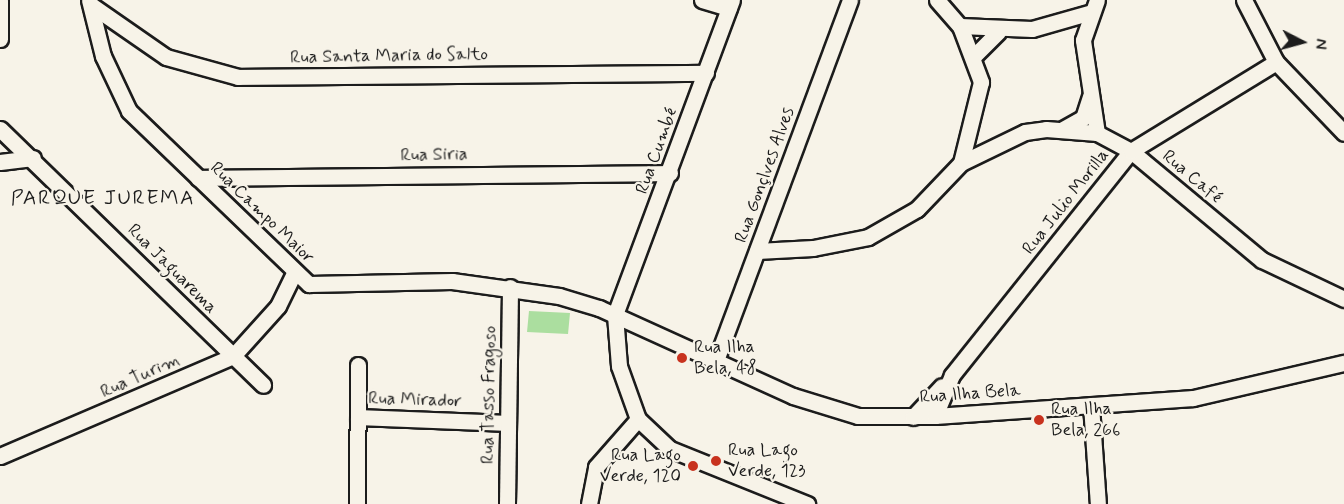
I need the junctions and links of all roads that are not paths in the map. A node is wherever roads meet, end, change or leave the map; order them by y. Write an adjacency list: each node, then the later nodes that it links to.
1 (0, 0): 12 (street)
2 (702, 0): 7 (street)
3 (850, 0): 30 (street, Rua Gonçlves Alves)
4 (937, 0): 10 (street)
5 (1244, 0): 15 (street)
6 (90, 3): 16 (street, Rua Santa Maria do Salto); 29 (street, Rua Campo Maior)
7 (731, 4): 16 (street, Rua Cumbé)
8 (1092, 6): 9 (street); 13 (street)
9 (1060, 22): 11 (street); 13 (street)
10 (960, 26): 11 (street); 14 (street)
11 (998, 32): 14 (street)
12 (0, 39)
13 (1083, 40): 17 (street)
14 (975, 55): 18 (street)
15 (1276, 62): 22 (street); 24 (street, Rua Julio Morilla)
16 (706, 73): 28 (street, Rua Cumbé)
17 (1090, 94): 20 (street); 21 (street)
18 (975, 121): 23 (street); 27 (street)
19 (0, 129): 25 (street, Rua Jaguarema)
20 (1061, 130): 21 (street); 23 (street)
21 (1097, 133): 24 (street, Rua Café)
22 (1344, 133)
23 (997, 146): 27 (street)
24 (1131, 151): 34 (street, Rua Café); 41 (street, Rua Julio Morilla)
25 (33, 159): 26 (street); 37 (street, Rua Jaguarema)
26 (0, 162)
27 (961, 163): 30 (street)
28 (670, 173): 29 (street, Rua Siria); 36 (street, Rua Cumbé)
29 (198, 178): 31 (street, Rua Campo Maior)
30 (757, 251): 38 (street, Rua Gonçlves Alves)
31 (294, 273): 32 (street, Rua Campo Maior); 35 (street, Rua Turim)
32 (309, 284): 33 (street, Rua Campo Maior); 35 (street, Rua Turim)
33 (510, 287): 36 (street, Rua Campo Maior); 48 (street, Rua Tasso Fragoso)
34 (1344, 299)
35 (278, 306): 37 (street, Rua Turim)
36 (615, 315): 38 (street, Rua Ilha Bela); 47 (street)
37 (233, 356): 42 (street, Rua Jaguarema); 49 (street, Rua Turim)
38 (715, 363): 46 (street, Rua Ilha Bela)
39 (1344, 363): 43 (street, Rua Ilha Bela)
40 (358, 365): 45 (street)
41 (952, 375): 44 (street, Rua Julio Morilla); 46 (street)
42 (263, 385)
43 (1091, 405): 44 (street, Rua Ilha Bela); 54 (street)
44 (936, 416): 46 (street, Rua Ilha Bela)
45 (358, 417): 48 (street, Rua Mirador); 50 (street)
46 (913, 417)
47 (638, 419): 52 (street); 53 (street)
48 (508, 423): 51 (street, Rua Tasso Fragoso)
49 (0, 456)
50 (357, 504)
51 (507, 504)
52 (589, 504)
53 (807, 504)
54 (1098, 504)

